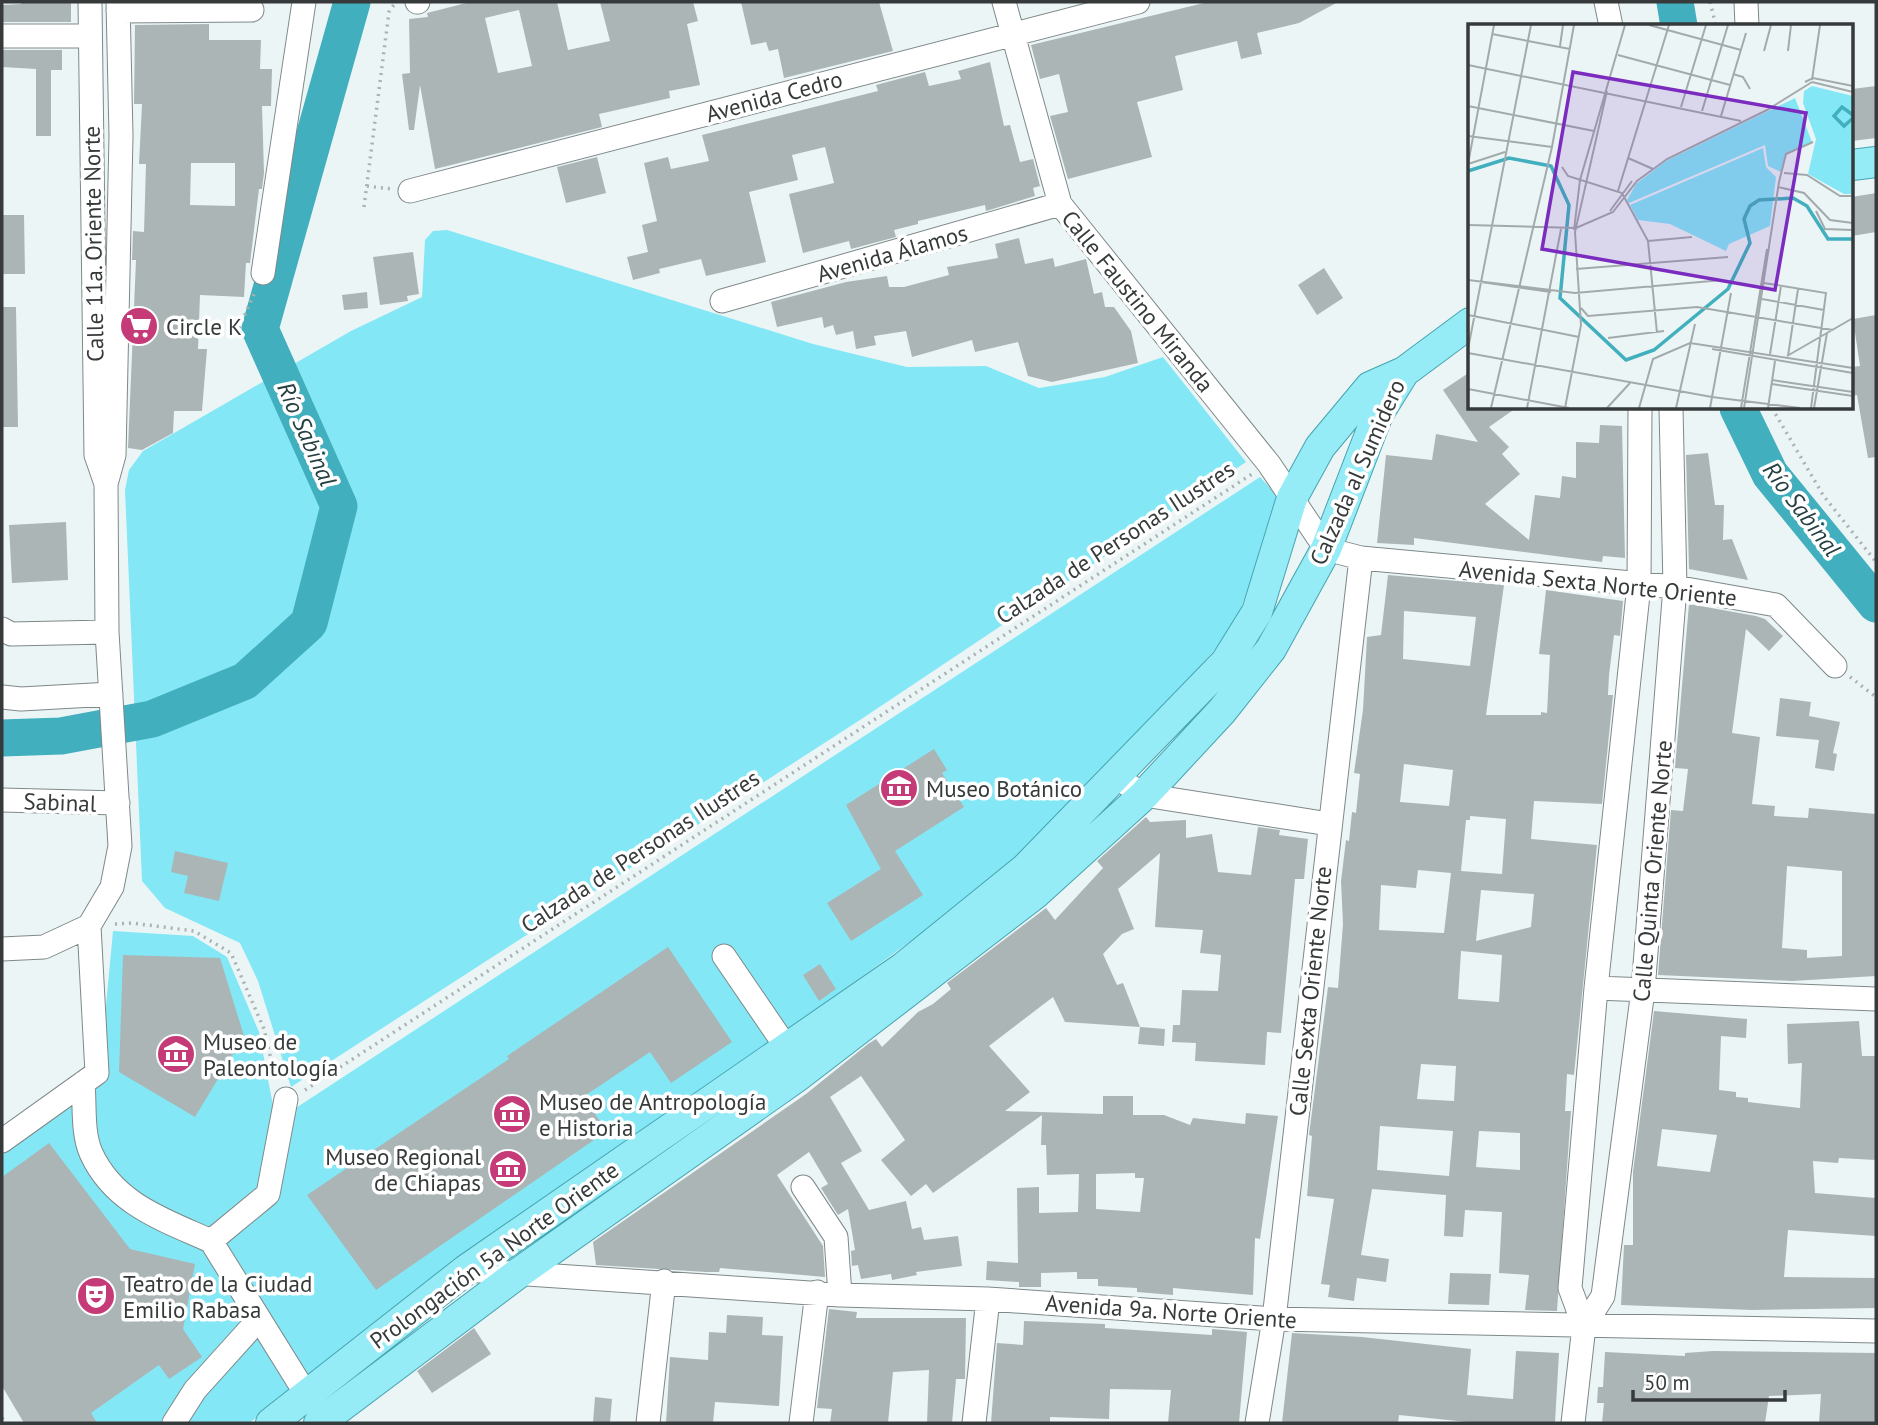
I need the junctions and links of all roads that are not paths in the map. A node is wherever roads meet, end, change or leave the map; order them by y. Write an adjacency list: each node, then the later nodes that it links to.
1 (90, 2): 13 (street, Calle 11a. Oriente Norte)
2 (304, 2): 20 (street)
3 (1004, 2): 11 (street, Calle Faustino Miranda)
4 (1138, 2): 11 (street, Avenida Cedro)
5 (1606, 2): 9 (street)
6 (1746, 2): 10 (street)
7 (118, 6): 8 (street); 14 (street, Calle 11a. Oriente Norte)
8 (252, 10)
9 (1611, 24)
10 (1747, 24)
11 (1013, 34): 18 (street, Avenida Cedro); 19 (street, Calle Faustino Miranda)
12 (2, 36): 13 (street)
13 (90, 36): 15 (street, Calle 11a. Oriente Norte)
14 (121, 136): 15 (street); 26 (street, Calle 11a. Oriente Norte)
15 (92, 138): 26 (street, Calle 11a. Oriente Norte)
16 (1876, 162): 17 (main road)
17 (1854, 165)
18 (410, 191)
19 (1060, 204): 21 (street, Avenida Álamos); 27 (street, Calle Faustino Miranda)
20 (263, 273)
21 (722, 301)
22 (1468, 324): 23 (main road)
23 (1404, 372): 27 (main road, Calzada al Sumidero); 28 (main road, Calzada al Sumidero)
24 (1640, 410): 30 (street, Calle Quinta Oriente Norte)
25 (1671, 410): 31 (street, Calle Quinta Oriente Norte)
26 (106, 484): 33 (street, Calle 11a. Oriente Norte)
27 (1292, 498): 28 (street, Calle Faustino Miranda); 37 (main road, Calzada al Sumidero)
28 (1326, 549): 29 (street, Avenida Sexta Norte Oriente); 38 (main road, Calzada al Sumidero)
29 (1361, 558): 30 (street, Avenida Sexta Norte Oriente); 41 (street, Calle Sexta Oriente Norte)
30 (1639, 585): 31 (street, Avenida Sexta Norte Oriente); 46 (street, Calle Quinta Oriente Norte)
31 (1675, 587): 34 (street, Avenida Sexta Norte Oriente); 47 (street, Calle Quinta Oriente Norte)
32 (2, 629): 33 (street)
33 (107, 632): 35 (street, Calle 11a. Oriente Norte)
34 (1835, 666)
35 (111, 694): 36 (street); 39 (street, Calle 11a. Oriente Norte)
36 (2, 697)
37 (1116, 777): 38 (street); 42 (main road, Calzada al Sumidero)
38 (1144, 795): 41 (street); 42 (main road, Calzada al Sumidero)
39 (118, 797): 40 (street, Sabinal); 43 (street, Calle 11a. Oriente Norte)
40 (2, 800)
41 (1329, 824): 62 (street, Calle Sexta Oriente Norte)
42 (1030, 881): 49 (main road, Prolongación 5a Norte Oriente)
43 (89, 926): 44 (street); 50 (street)
44 (2, 949)
45 (724, 956): 49 (street)
46 (1596, 988): 47 (street); 63 (street, Calle Quinta Oriente Norte)
47 (1643, 990): 48 (street); 63 (street, Calle Quinta Oriente Norte)
48 (1876, 999)
49 (795, 1060): 55 (main road, Prolongación 5a Norte Oriente); 56 (main road, Prolongación 5a Norte Oriente)
50 (83, 1083): 52 (street); 54 (street)
51 (286, 1099): 54 (street)
52 (2, 1141)
53 (803, 1187): 59 (street)
54 (211, 1241): 61 (street)
55 (466, 1270): 56 (street, Avenida 9a. Norte Oriente); 65 (main road, Prolongación 5a Norte Oriente)
56 (520, 1272): 57 (street, Avenida 9a. Norte Oriente); 66 (main road, Prolongación 5a Norte Oriente)
57 (664, 1281): 58 (street, Avenida 9a. Norte Oriente); 69 (street)
58 (817, 1292): 59 (street, Avenida 9a. Norte Oriente); 70 (street)
59 (840, 1295): 60 (street, Avenida 9a. Norte Oriente)
60 (988, 1299): 62 (street, Avenida 9a. Norte Oriente); 71 (street)
61 (259, 1319): 65 (street); 67 (street)
62 (1274, 1319): 63 (street, Avenida 9a. Norte Oriente); 72 (street, Calle Sexta Oriente Norte)
63 (1584, 1326): 64 (street, Avenida 9a. Norte Oriente); 73 (street, Calle Quinta Oriente Norte)
64 (1876, 1331)
65 (306, 1394): 66 (main road); 68 (main road, Prolongación 5a Norte Oriente)
66 (324, 1420)
67 (174, 1423)
68 (271, 1423)
69 (648, 1423)
70 (801, 1423)
71 (974, 1423)
72 (1257, 1423)
73 (1573, 1423)

